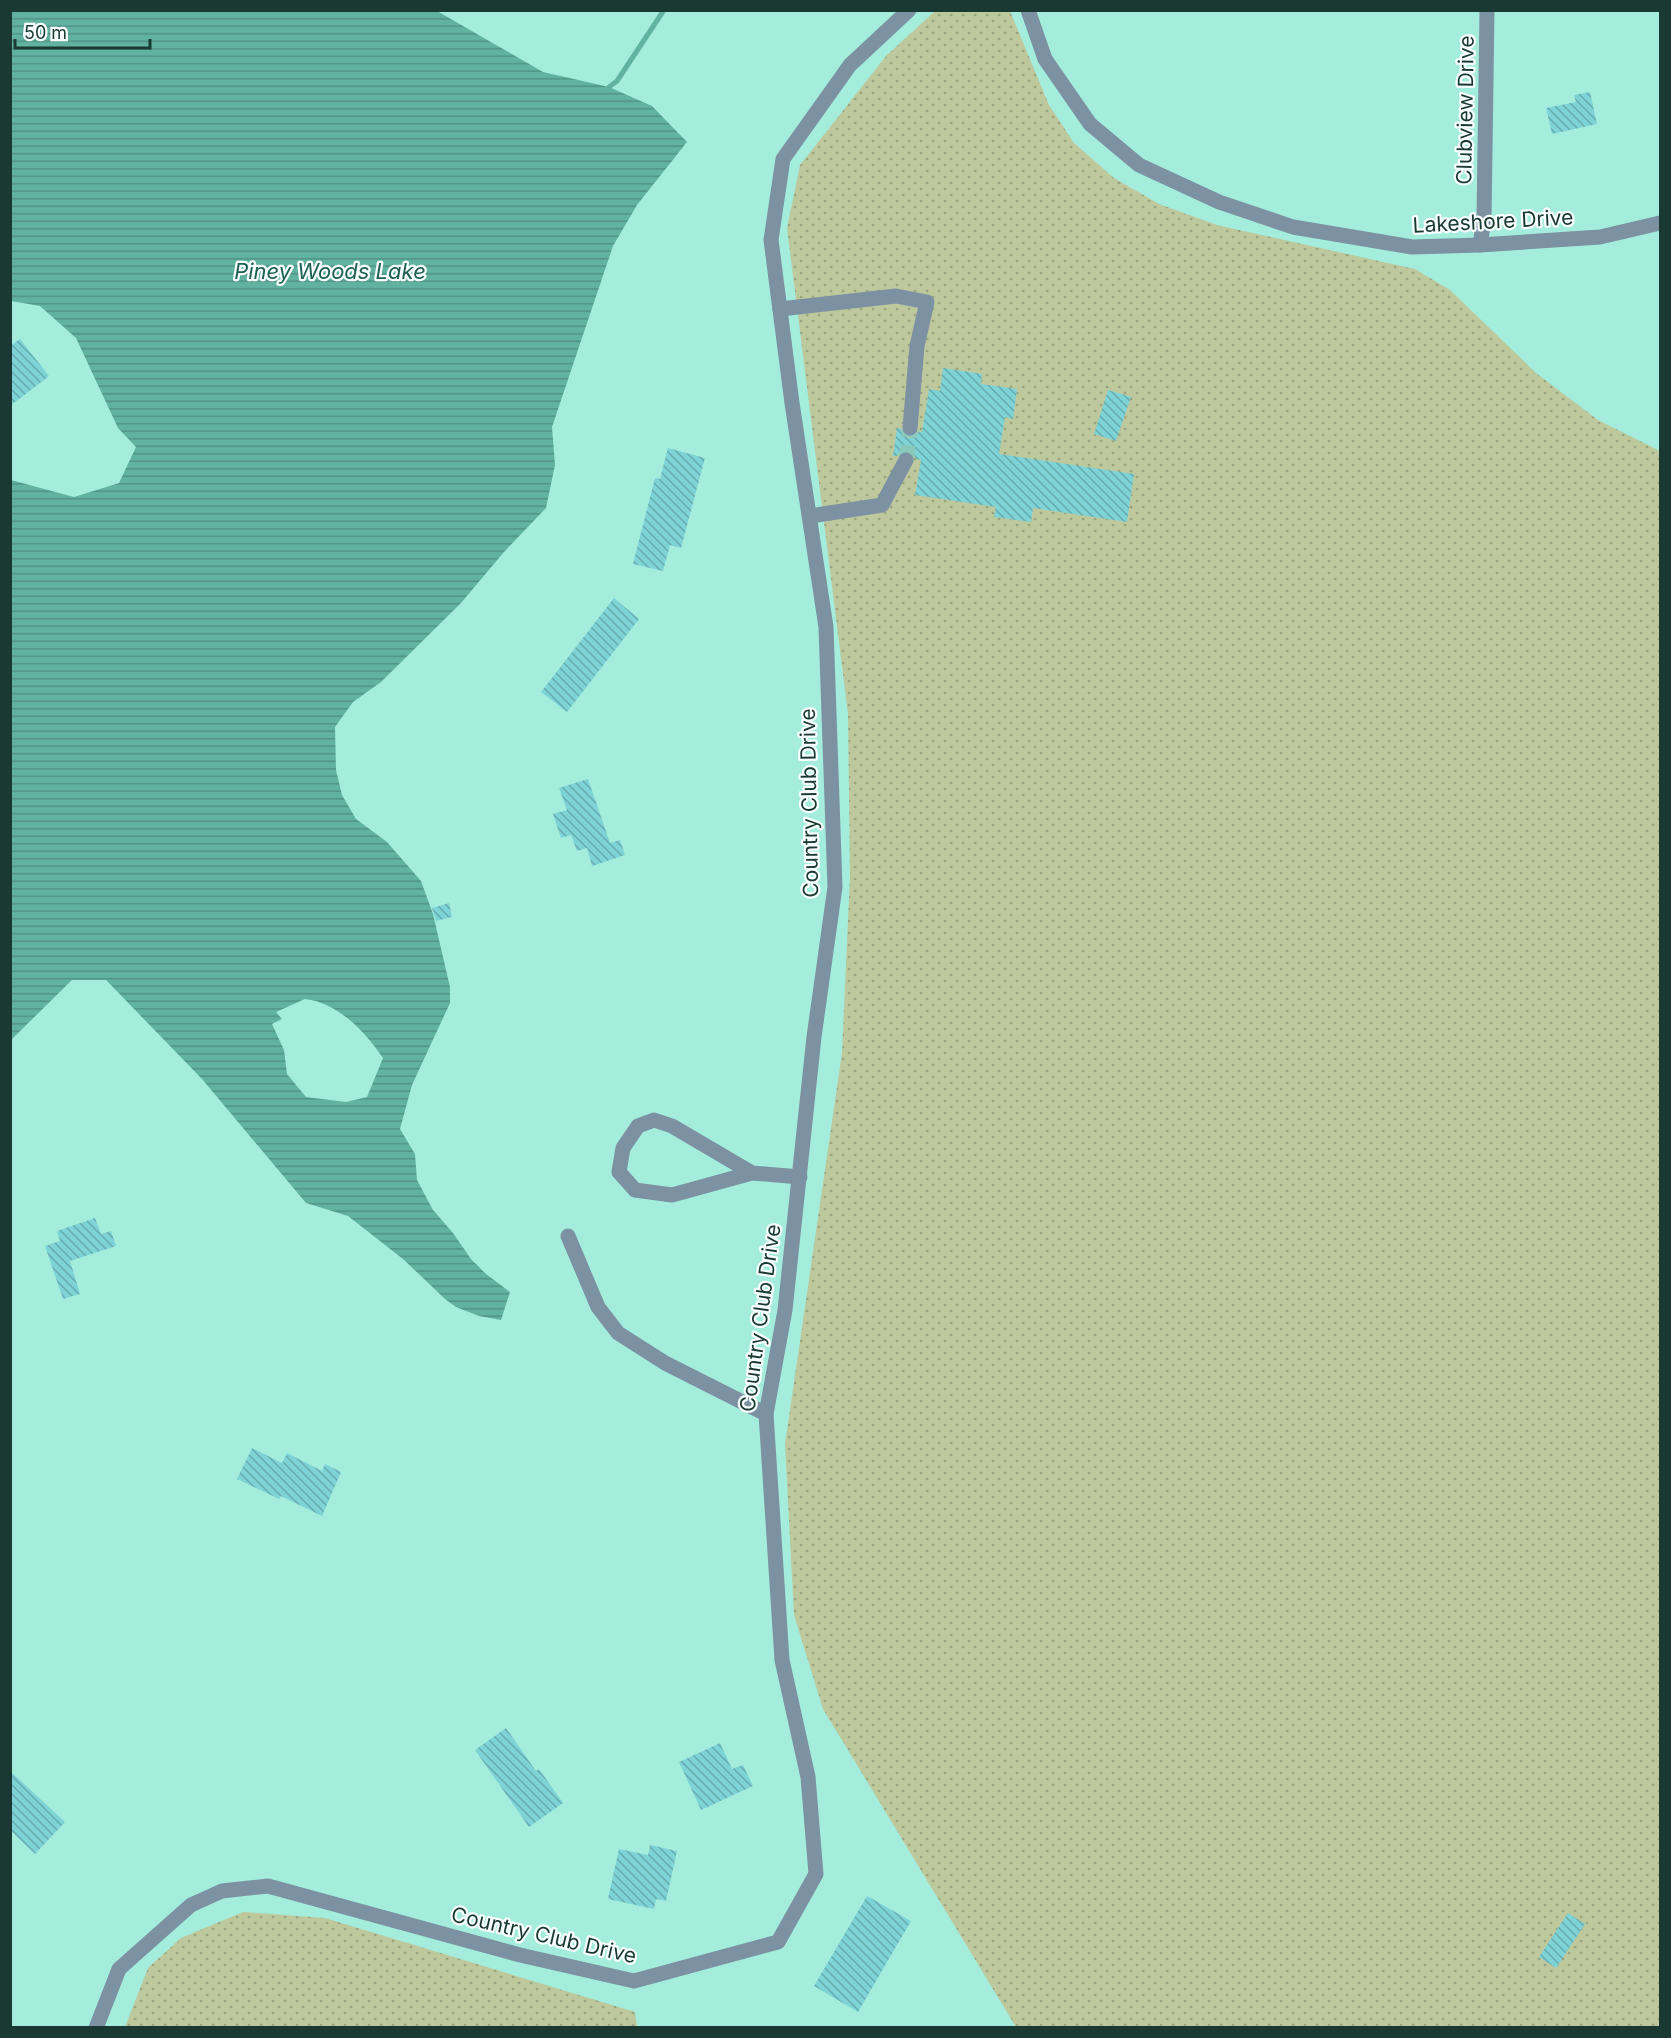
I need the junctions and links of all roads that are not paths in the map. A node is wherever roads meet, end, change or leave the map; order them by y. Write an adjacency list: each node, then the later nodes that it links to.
1 (909, 10): 6 (street, Country Club Drive)
2 (1028, 10): 5 (street, Lakeshore Drive)
3 (1487, 10): 5 (street, Clubview Drive)
4 (1660, 223): 5 (street, Lakeshore Drive)
5 (1480, 245)
6 (780, 309): 7 (street); 9 (street, Country Club Drive)
7 (910, 428)
8 (906, 460): 9 (street)
9 (810, 516): 11 (street, Country Club Drive)
10 (752, 1173): 10 (street); 11 (street)
11 (800, 1177): 13 (street, Country Club Drive)
12 (568, 1236): 13 (street)
13 (766, 1414): 14 (street, Country Club Drive)
14 (96, 2028)

